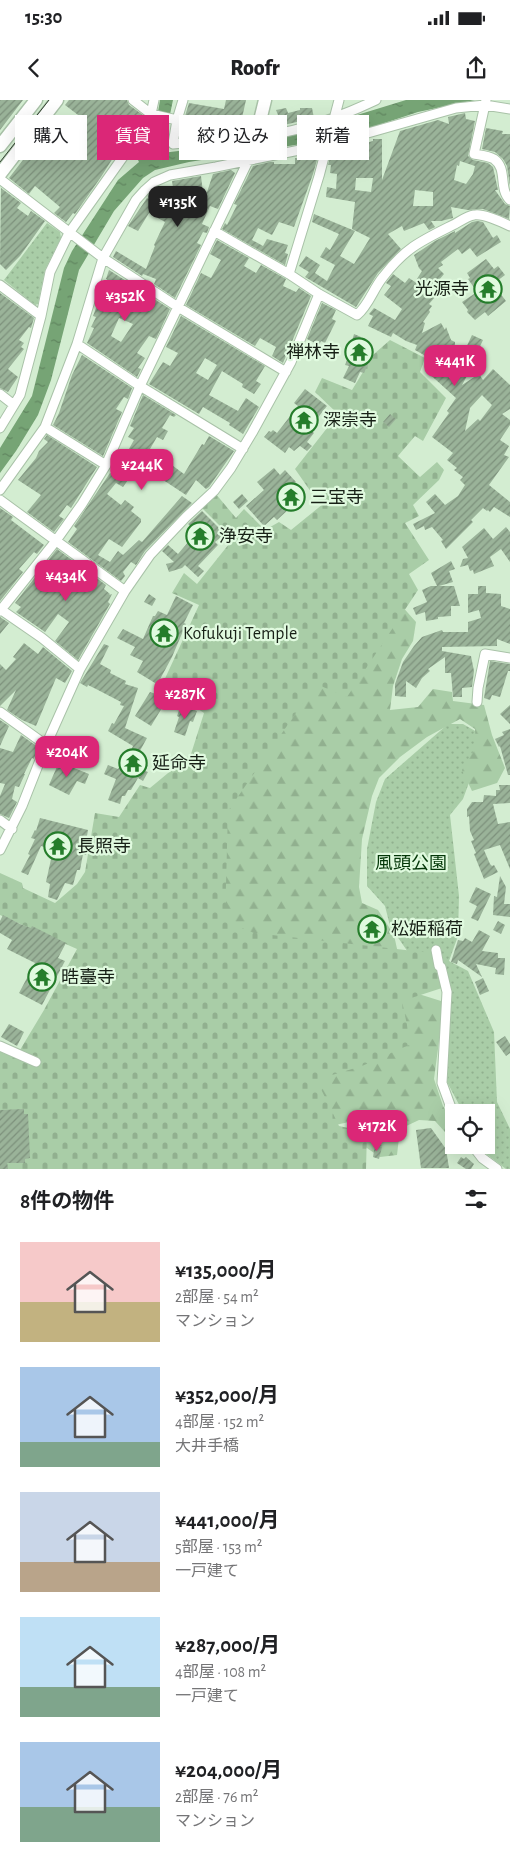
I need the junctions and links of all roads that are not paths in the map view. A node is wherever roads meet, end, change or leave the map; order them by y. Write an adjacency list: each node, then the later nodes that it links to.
1 (36, 100): 18 (street)
2 (57, 100): 22 (street)
3 (133, 100): 11 (street)
4 (154, 100): 11 (street)
5 (183, 100): 15 (street)
6 (265, 100): 12 (street)
7 (340, 100): 13 (street)
8 (376, 100): 14 (street)
9 (486, 102): 10 (street); 16 (street); 24 (street)
10 (510, 109)
11 (151, 114): 15 (street); 27 (street)
12 (261, 115)
13 (335, 115)
14 (341, 115)
15 (177, 120): 17 (street)
16 (369, 133)
17 (179, 143)
18 (0, 146)
19 (297, 151): 21 (street)
20 (324, 160): 29 (street)
21 (248, 161): 26 (street); 28 (street)
22 (0, 174)
23 (0, 179): 27 (street)
24 (510, 200)
25 (510, 226): 31 (street)
26 (214, 231): 29 (street); 32 (street)
27 (69, 233): 28 (street); 33 (street)
28 (103, 258): 32 (street); 34 (street)
29 (289, 274): 31 (street)
30 (0, 285): 33 (street)
31 (319, 294): 35 (street)
32 (178, 307): 35 (street); 36 (street)
33 (41, 316): 38 (street)
34 (77, 344): 36 (street); 39 (street)
35 (286, 372): 41 (street)
36 (140, 386): 41 (street); 42 (street)
37 (0, 394): 38 (street)
38 (14, 405): 40 (street)
39 (45, 427): 42 (street); 43 (street)
40 (0, 428)
41 (243, 449): 46 (street)
42 (106, 465): 45 (street)
43 (0, 490)
44 (0, 500): 45 (street)
45 (56, 542): 46 (street); 47 (street)
46 (125, 591): 49 (street)
47 (0, 610): 49 (street)
48 (510, 658): 50 (street)
49 (80, 669): 52 (street)
50 (477, 702)
51 (0, 712): 52 (street)
52 (46, 745): 54 (street)
53 (0, 820): 54 (street)
54 (12, 829): 55 (street)
55 (0, 850)
56 (436, 950): 59 (street)
57 (0, 1046): 58 (street)
58 (36, 1062)
59 (450, 1104)
60 (479, 1154): 61 (street)
61 (497, 1169)

